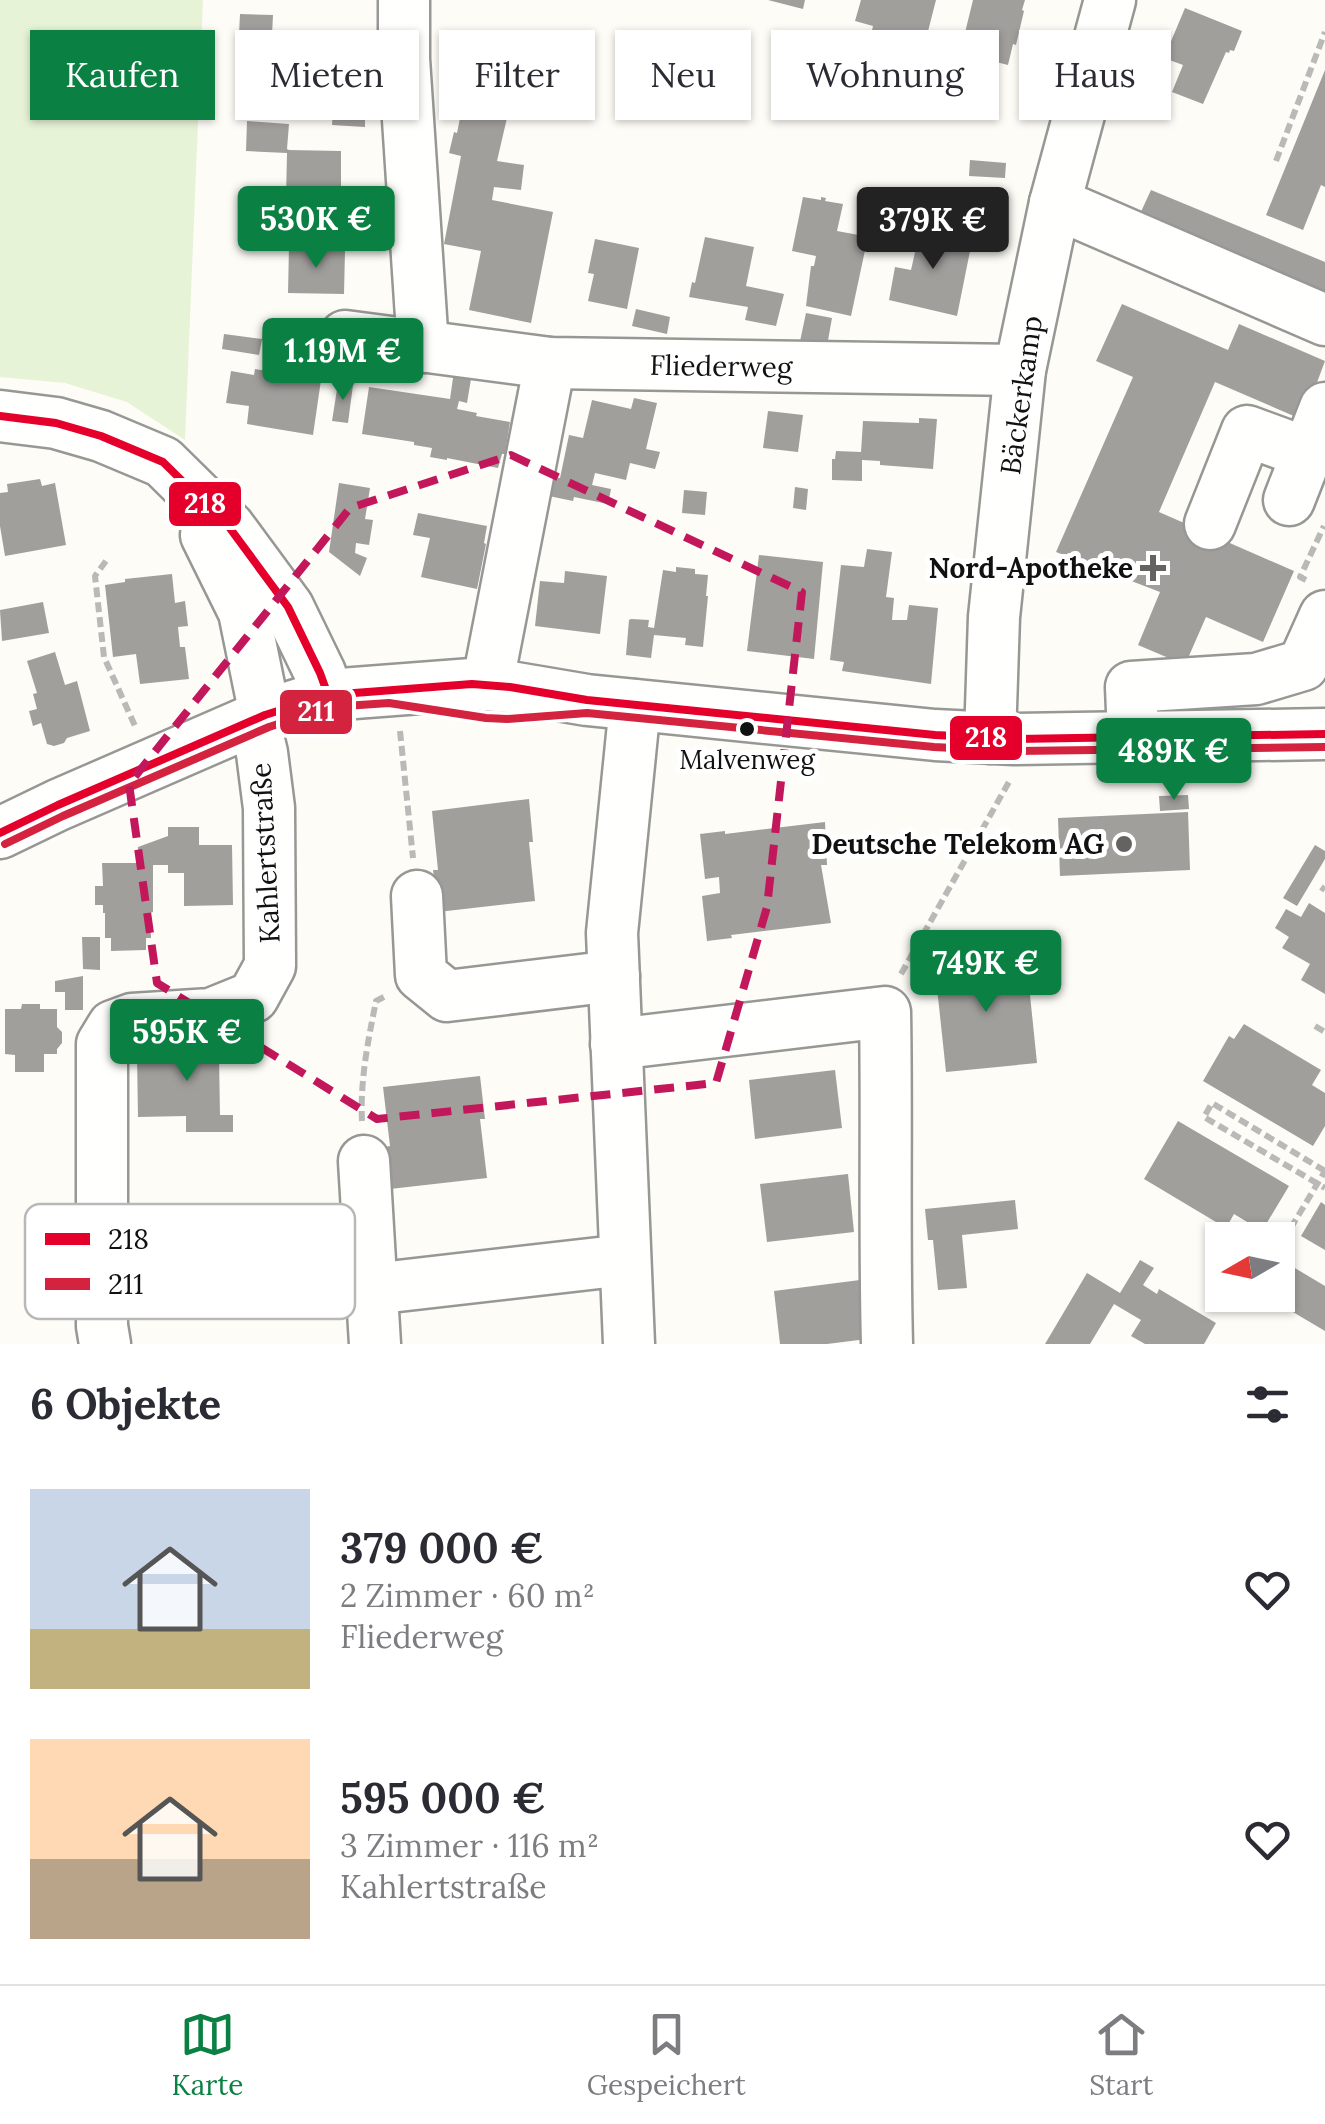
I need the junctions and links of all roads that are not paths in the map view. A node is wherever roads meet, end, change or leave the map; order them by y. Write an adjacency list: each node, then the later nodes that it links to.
1 (404, 0): 6 (street)
2 (1110, 0): 3 (street, Bäckerkamp)
3 (1055, 203): 4 (street); 8 (street, Bäckerkamp)
4 (1325, 320)
5 (344, 336): 6 (street, Fliederweg)
6 (424, 348): 7 (street, Fliederweg)
7 (550, 364): 8 (street, Fliederweg); 15 (street)
8 (1020, 370): 21 (street, Bäckerkamp)
9 (0, 416): 11 (street)
10 (1316, 431): 12 (street); 13 (street)
11 (115, 442): 16 (street); 18 (street)
12 (1307, 512)
13 (1210, 524)
14 (1319, 600): 20 (street)
15 (491, 666)
16 (328, 695): 17 (street, Kahlertstraße); 18 (street, Kahlertstraße)
17 (636, 704): 21 (street, Kahlertstraße); 24 (street)
18 (260, 717): 22 (street, Kahlertstraße); 27 (street, Kahlertstraße)
19 (1325, 734): 20 (street, Kahlertstraße)
20 (1134, 736): 21 (street, Kahlertstraße)
21 (1002, 739)
22 (0, 833)
23 (418, 896): 24 (street)
24 (614, 976): 25 (street)
25 (616, 1044): 28 (street); 34 (street)
26 (364, 1161): 29 (street)
27 (102, 1204)
28 (625, 1260): 29 (street); 33 (street)
29 (372, 1289): 32 (street)
30 (103, 1319): 31 (street, Kahlertstraße)
31 (105, 1344)
32 (374, 1344)
33 (629, 1344)
34 (887, 1344)

